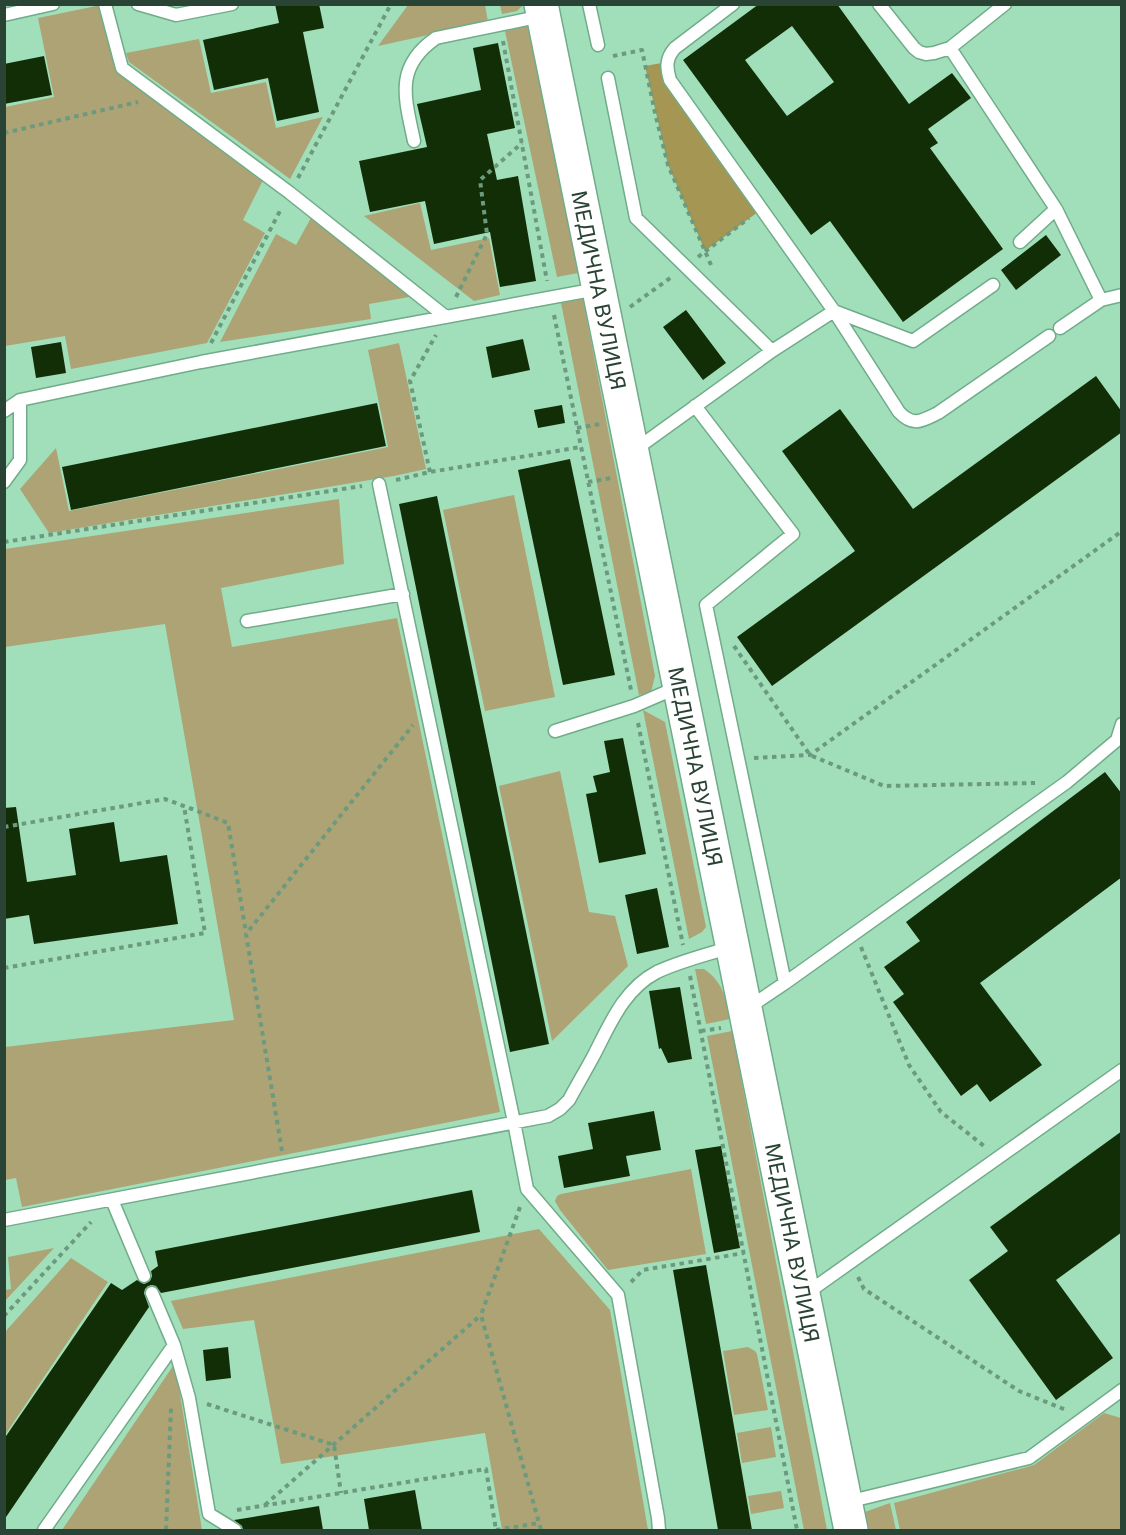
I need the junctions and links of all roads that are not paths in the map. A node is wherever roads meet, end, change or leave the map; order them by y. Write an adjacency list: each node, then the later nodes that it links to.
1 (53, 4): 10 (lane)
2 (105, 4): 22 (lane)
3 (138, 4): 4 (lane)
4 (232, 4)
5 (589, 4): 11 (lane)
6 (732, 4): 21 (lane)
7 (879, 4): 12 (lane)
8 (1005, 4): 12 (lane)
9 (542, 10): 14 (lane); 18 (street, МЕДИЧНА ВУЛИЦЯ)
10 (4, 15)
11 (598, 45)
12 (950, 48): 15 (lane)
13 (608, 78): 25 (lane)
14 (414, 141)
15 (1056, 209): 16 (lane); 20 (lane)
16 (1020, 242)
17 (993, 285): 21 (lane)
18 (598, 289): 22 (lane); 29 (street, МЕДИЧНА ВУЛИЦЯ)
19 (1122, 295): 20 (lane)
20 (1101, 300): 23 (lane)
21 (834, 311): 24 (lane); 25 (lane)
22 (446, 316): 26 (lane)
23 (1060, 328)
24 (1049, 336)
25 (772, 351): 27 (lane)
26 (20, 400): 28 (lane); 30 (lane)
27 (695, 406): 29 (lane); 39 (lane)
28 (4, 411)
29 (625, 464): 34 (street, МЕДИЧНА ВУЛИЦЯ)
30 (4, 482)
31 (379, 483): 32 (lane)
32 (403, 594): 33 (lane); 42 (lane)
33 (247, 621)
34 (679, 686): 36 (lane); 38 (street, МЕДИЧНА ВУЛИЦЯ)
35 (1122, 724): 37 (lane)
36 (555, 731)
37 (1120, 741): 39 (lane)
38 (732, 947): 40 (street, МЕДИЧНА ВУЛИЦЯ); 42 (lane)
39 (785, 983): 40 (lane)
40 (745, 1010): 47 (street, МЕДИЧНА ВУЛИЦЯ)
41 (1122, 1070): 47 (lane)
42 (514, 1122): 43 (lane); 53 (lane)
43 (112, 1200): 44 (lane); 45 (lane)
44 (4, 1220)
45 (144, 1276)
46 (152, 1293): 48 (lane)
47 (803, 1296): 50 (street, МЕДИЧНА ВУЛИЦЯ)
48 (174, 1345): 51 (lane); 52 (lane)
49 (1122, 1390): 50 (lane)
50 (848, 1517)
51 (45, 1530)
52 (235, 1530)
53 (659, 1530)

